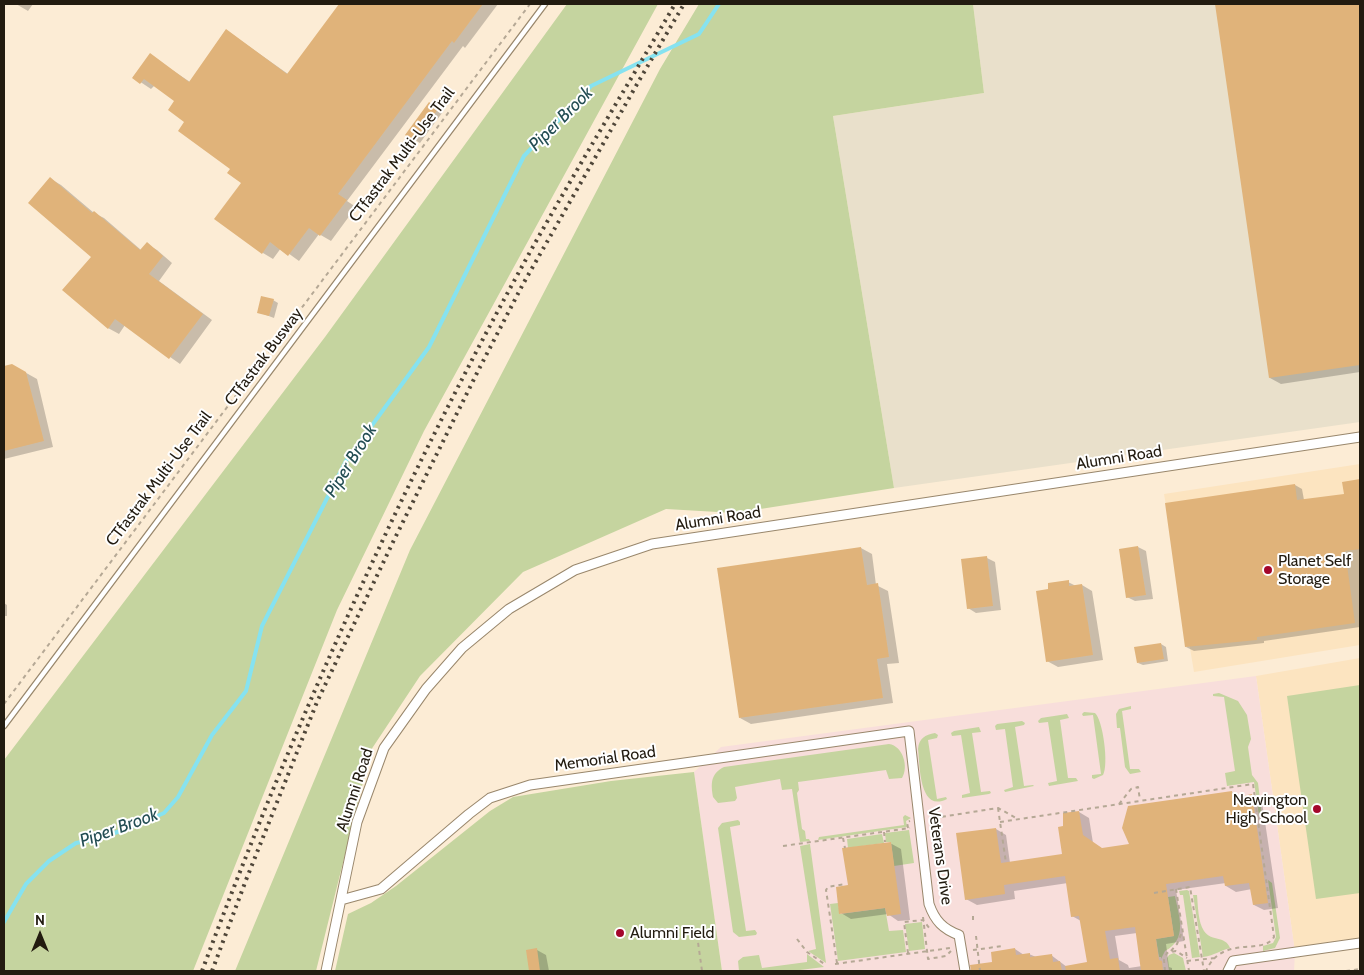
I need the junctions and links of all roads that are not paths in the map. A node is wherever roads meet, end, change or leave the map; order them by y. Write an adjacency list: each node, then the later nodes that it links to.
1 (545, 4): 3 (lane, CTfastrak Busway)
2 (1360, 437): 5 (street, Alumni Road)
3 (4, 726)
4 (909, 731): 5 (street, Memorial Road); 8 (street, Veterans Drive)
5 (341, 900): 7 (street, Alumni Road)
6 (1360, 943): 9 (street)
7 (326, 971)
8 (965, 971)
9 (1228, 971)

